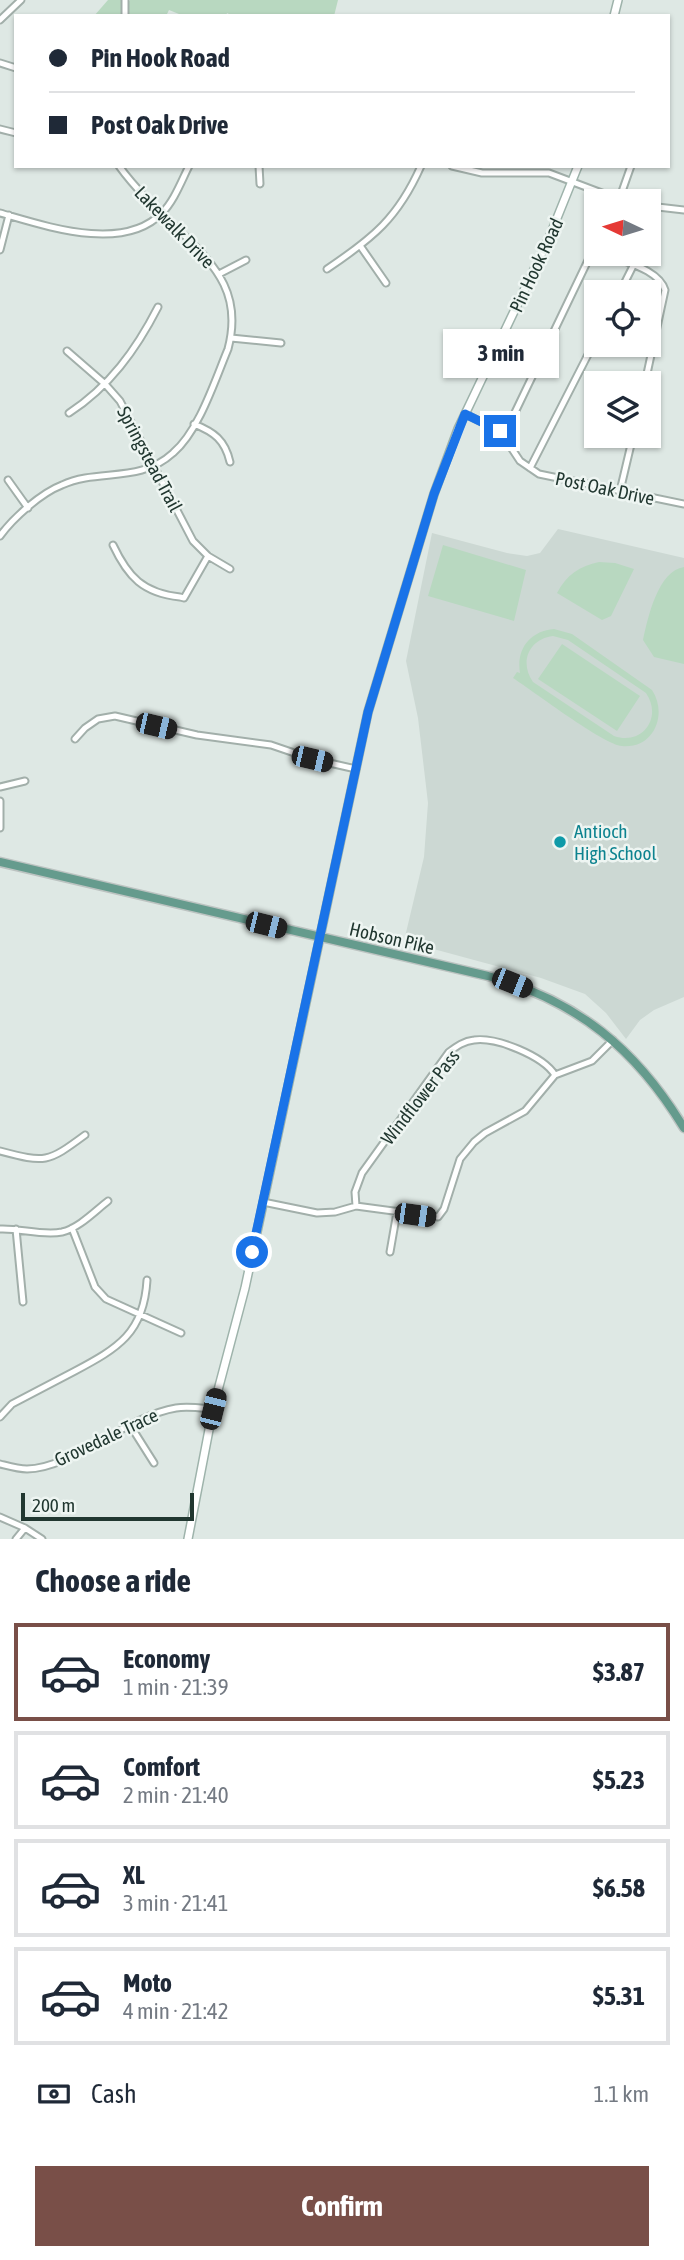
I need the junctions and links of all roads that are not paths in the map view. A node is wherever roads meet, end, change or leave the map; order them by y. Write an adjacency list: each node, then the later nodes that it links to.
1 (17, 1): 2 (street)
2 (0, 20)
3 (121, 168): 18 (street, Lakewalk Drive)
4 (189, 168): 18 (street)
5 (259, 168): 12 (street)
6 (420, 168): 20 (street)
7 (461, 168): 10 (street)
8 (577, 168): 11 (street, Pin Hook Road)
9 (630, 168): 14 (street)
10 (524, 169): 11 (street)
11 (574, 181): 13 (street); 39 (street, Pin Hook Road)
12 (260, 184)
13 (594, 189)
14 (624, 189)
15 (662, 207): 16 (street)
16 (684, 210)
17 (0, 213): 19 (street)
18 (162, 213): 19 (street); 26 (street, Lakewalk Drive)
19 (9, 215): 21 (street)
20 (361, 247): 25 (street); 30 (street)
21 (0, 250)
22 (246, 260): 26 (street)
23 (585, 266): 41 (street)
24 (633, 266): 27 (street); 28 (street)
25 (327, 269)
26 (219, 274): 33 (street, Lakewalk Drive)
27 (626, 280)
28 (660, 280)
29 (661, 282): 32 (street)
30 (386, 283)
31 (158, 307): 37 (street)
32 (661, 309)
33 (231, 338): 34 (street); 40 (street, Lakewalk Drive)
34 (281, 343)
35 (66, 351): 37 (street, Springstead Trail)
36 (587, 357): 45 (street)
37 (106, 384): 38 (street); 44 (street, Springstead Trail)
38 (69, 413)
39 (465, 414): 41 (street); 55 (street, Pin Hook Road)
40 (194, 424): 43 (street); 44 (street, Lakewalk Drive)
41 (500, 431): 45 (street, Post Oak Drive)
42 (630, 448): 47 (street)
43 (230, 461)
44 (156, 466): 49 (street, Lakewalk Drive); 52 (street, Springstead Trail)
45 (530, 468): 47 (street, Post Oak Drive)
46 (8, 480): 49 (street)
47 (620, 491): 48 (street, Post Oak Drive)
48 (684, 504)
49 (28, 508): 50 (street, Lakewalk Drive)
50 (0, 536)
51 (113, 545): 52 (street)
52 (208, 556): 53 (street, Springstead Trail)
53 (230, 569)
54 (75, 739): 55 (street)
55 (356, 769): 61 (street, Pin Hook Road)
56 (25, 781): 57 (street)
57 (0, 787)
58 (0, 801): 59 (street)
59 (0, 828)
60 (0, 862): 61 (main road, Hobson Pike)
61 (320, 937): 62 (main road, Hobson Pike); 68 (street, Pin Hook Road)
62 (613, 1040): 63 (street); 64 (main road, Hobson Pike)
63 (555, 1075): 69 (street, Windflower Pass); 70 (street)
64 (684, 1128)
65 (85, 1135): 66 (street)
66 (0, 1151)
67 (108, 1201): 71 (street)
68 (263, 1202): 69 (street); 79 (street, Pin Hook Road)
69 (356, 1206): 70 (street)
70 (397, 1212): 74 (street)
71 (72, 1228): 73 (street); 77 (street)
72 (0, 1229): 73 (street)
73 (16, 1229): 76 (street)
74 (390, 1252)
75 (147, 1280): 77 (street)
76 (23, 1302)
77 (140, 1316): 78 (street); 80 (street)
78 (181, 1333)
79 (213, 1409): 81 (street, Grovedale Trace); 88 (street, Pin Hook Road)
80 (0, 1417)
81 (130, 1425): 82 (street); 83 (street, Grovedale Trace)
82 (154, 1463)
83 (0, 1464)
84 (0, 1517): 85 (street)
85 (25, 1528): 86 (street); 87 (street)
86 (16, 1539)
87 (42, 1539)
88 (188, 1539)

